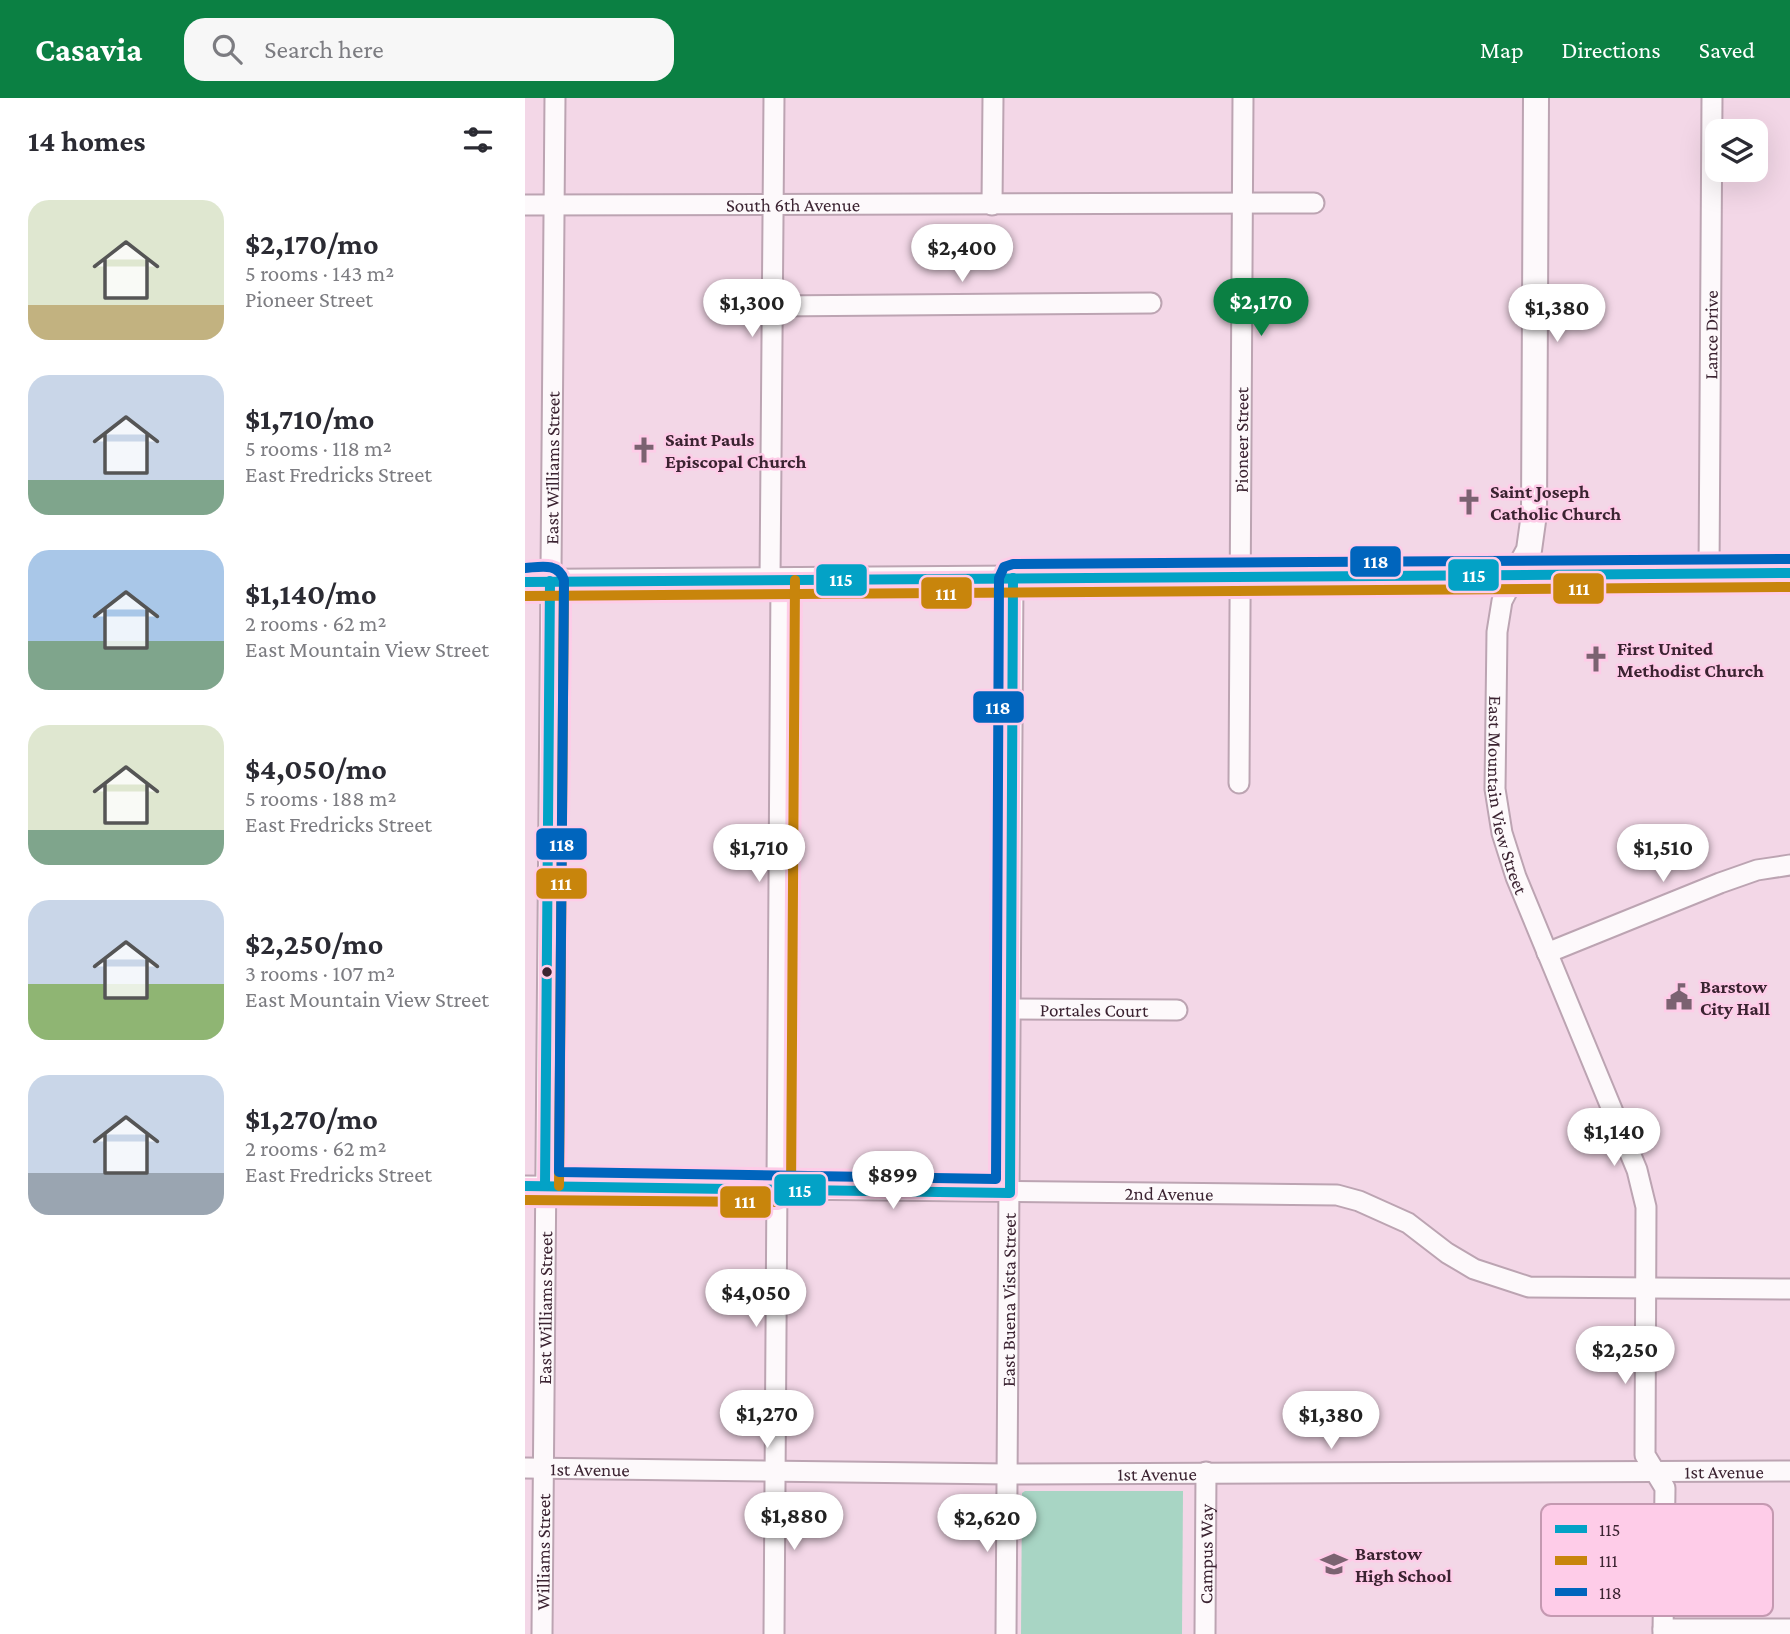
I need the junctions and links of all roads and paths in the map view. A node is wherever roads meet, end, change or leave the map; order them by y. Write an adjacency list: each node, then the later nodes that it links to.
1 (555, 98): 9 (street, East Williams Street)
2 (774, 98): 7 (street)
3 (993, 98): 12 (street)
4 (1243, 98): 10 (street, Pioneer Street)
5 (1536, 98): 17 (main road, East Mountain View Street)
6 (1712, 98): 15 (street, Lance Drive)
7 (774, 203): 9 (street, South 6th Avenue); 12 (street, South 6th Avenue); 14 (street)
8 (1314, 203): 10 (street, South 6th Avenue)
9 (554, 204): 11 (street, South 6th Avenue); 22 (street, East Williams Street)
10 (1241, 204): 12 (street, South 6th Avenue); 18 (street, Pioneer Street)
11 (525, 205)
12 (992, 205)
13 (1151, 303): 14 (street)
14 (773, 306): 20 (street)
15 (1709, 573): 16 (main road); 17 (main road)
16 (1790, 573)
17 (1515, 576): 18 (main road); 25 (street, East Mountain View Street)
18 (1241, 577): 19 (main road); 23 (street, Pioneer Street)
19 (1013, 578): 20 (main road); 26 (street, East Buena Vista Street)
20 (775, 580): 22 (main road); 30 (street)
21 (525, 582): 22 (main road)
22 (550, 582): 29 (street, East Williams Street)
23 (1239, 783)
24 (1790, 865): 25 (street)
25 (1547, 953): 32 (street, East Mountain View Street)
26 (1012, 1009): 27 (street, Portales Court); 31 (street, East Buena Vista Street)
27 (1177, 1010)
28 (525, 1186): 29 (street, 2nd Avenue)
29 (545, 1186): 30 (street, 2nd Avenue); 34 (street, East Williams Street)
30 (778, 1188): 31 (street, 2nd Avenue); 35 (street)
31 (1010, 1193): 32 (street, 2nd Avenue); 39 (street, East Buena Vista Street)
32 (1646, 1288): 33 (street, 2nd Avenue); 36 (street, East Mountain View Street)
33 (1790, 1289)
34 (534, 1468): 35 (street, 1st Avenue); 43 (street, Williams Street)
35 (774, 1470): 39 (street, 1st Avenue); 44 (street)
36 (1654, 1471): 37 (street, 1st Avenue); 38 (street, 1st Avenue); 40 (street, East Mountain View Street)
37 (1790, 1471)
38 (1206, 1472): 39 (street, 1st Avenue); 46 (street, Campus Way)
39 (1008, 1474): 45 (street, East Buena Vista Street)
40 (1665, 1504)
41 (1790, 1629): 42 (street)
42 (1663, 1631)
43 (542, 1634)
44 (773, 1634)
45 (1006, 1634)
46 (1205, 1634)

